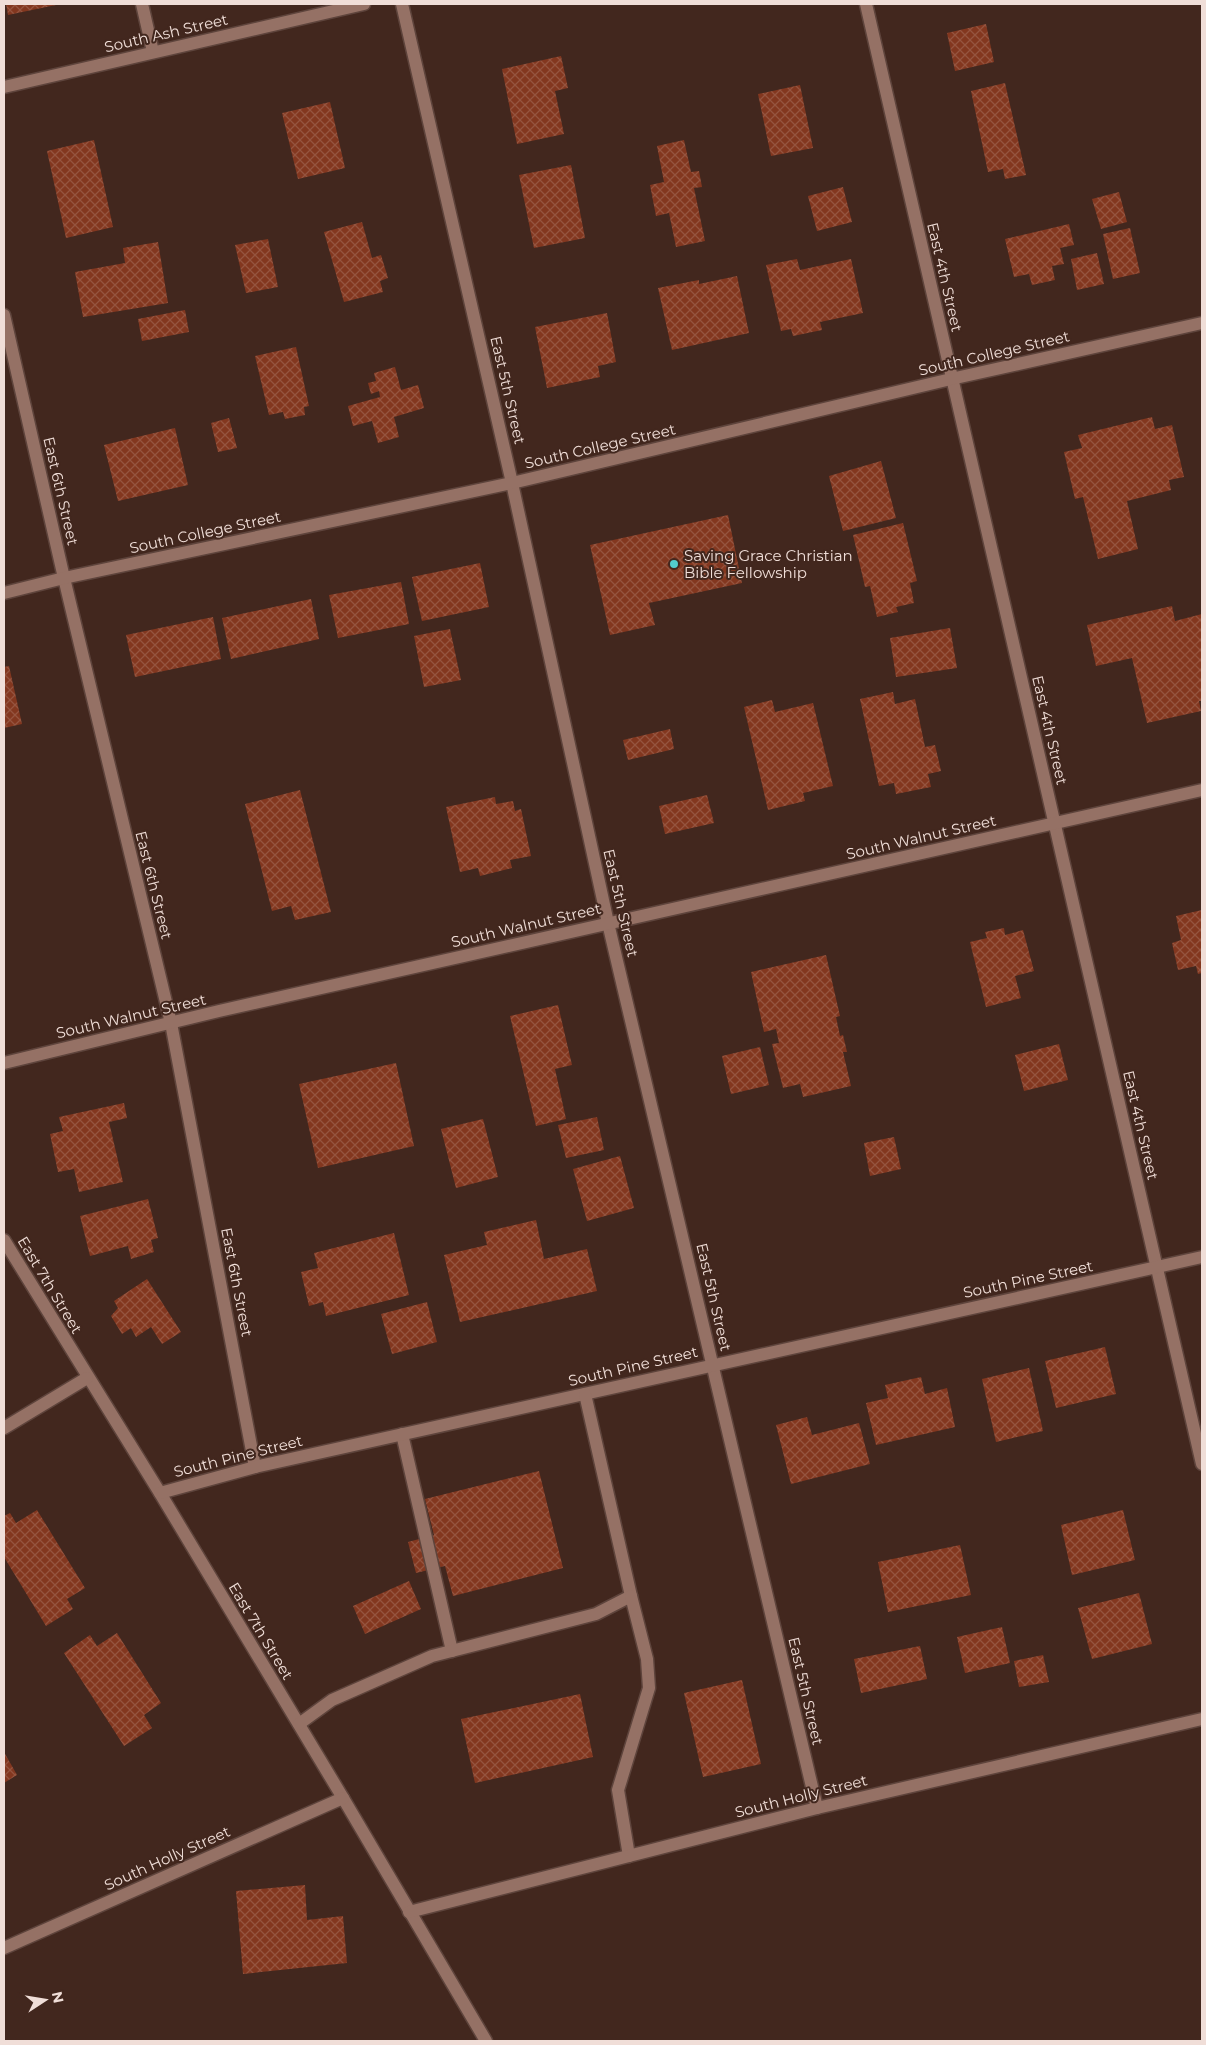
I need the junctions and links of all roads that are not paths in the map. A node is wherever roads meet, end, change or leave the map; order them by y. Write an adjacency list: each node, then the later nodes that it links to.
1 (142, 4): 5 (street)
2 (364, 4): 5 (street, South Ash Street)
3 (402, 4): 10 (street, East 5th Street)
4 (866, 4): 9 (street, East 4th Street)
5 (153, 52): 6 (street, South Ash Street)
6 (4, 87)
7 (4, 315): 11 (street, East 6th Street)
8 (1202, 323): 9 (street, South College Street)
9 (951, 379): 10 (street, South College Street); 14 (street, East 4th Street)
10 (512, 483): 11 (street, South College Street); 15 (street, East 5th Street)
11 (64, 578): 12 (street, South College Street); 16 (street, East 6th Street)
12 (4, 593)
13 (1202, 790): 14 (street, South Walnut Street)
14 (1055, 823): 15 (street, South Walnut Street); 20 (street, East 4th Street)
15 (608, 923): 16 (street, South Walnut Street); 21 (street, East 5th Street)
16 (171, 1023): 17 (street, South Walnut Street); 27 (street, East 6th Street)
17 (4, 1063)
18 (4, 1240): 22 (street, East 7th Street)
19 (1202, 1257): 20 (street, South Pine Street)
20 (1158, 1267): 21 (street, South Pine Street); 26 (street, East 4th Street)
21 (713, 1365): 23 (street, South Pine Street); 34 (street, East 5th Street)
22 (87, 1378): 24 (street); 28 (street, East 7th Street)
23 (585, 1394): 25 (street, South Pine Street); 29 (street)
24 (4, 1428)
25 (402, 1434): 27 (street, South Pine Street); 30 (street)
26 (1202, 1464)
27 (256, 1467): 28 (street, South Pine Street)
28 (160, 1493): 32 (street, East 7th Street)
29 (631, 1596): 30 (street); 35 (street)
30 (452, 1652): 32 (street)
31 (1202, 1719): 34 (street, South Holly Street)
32 (299, 1724): 33 (street, East 7th Street)
33 (343, 1798): 36 (street, East 7th Street); 37 (street, South Holly Street)
34 (817, 1808): 35 (street, South Holly Street)
35 (629, 1856): 36 (street, South Holly Street)
36 (409, 1912): 38 (street, East 7th Street)
37 (4, 1948)
38 (486, 2041)

